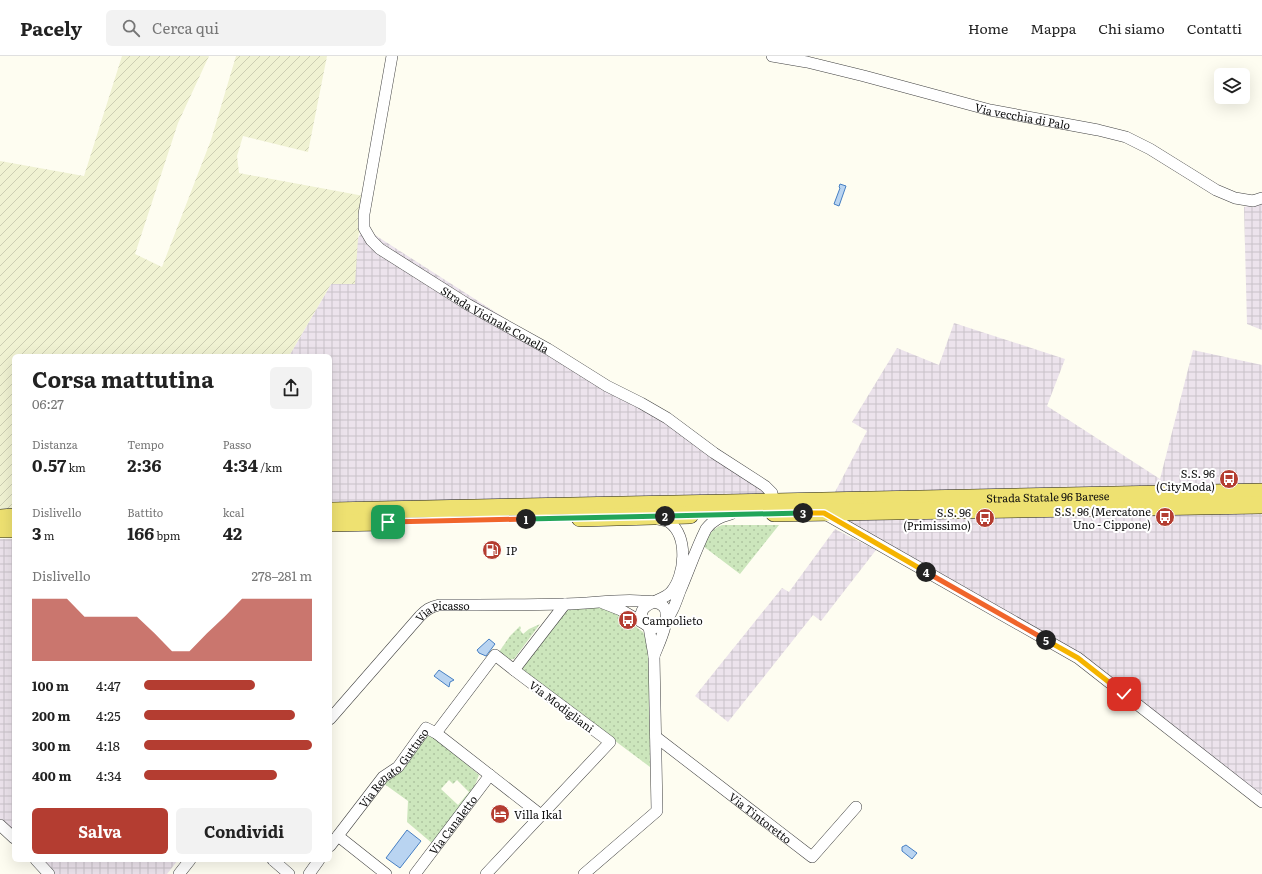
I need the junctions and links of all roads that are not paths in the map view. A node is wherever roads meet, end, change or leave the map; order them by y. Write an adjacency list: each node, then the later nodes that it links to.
1 (392, 56): 5 (street, Strada Vicinale Conella)
2 (772, 56): 3 (street, Via vecchia di Palo)
3 (1262, 198)
4 (1262, 492): 5 (main road, Strada Statale 96 Barese)
5 (773, 502): 7 (main road, Strada Statale 96 Barese)
6 (1262, 505): 8 (main road, Strada Statale 96 Barese)
7 (332, 511)
8 (824, 513): 9 (main road, Strada Statale 96 Barese); 27 (street)
9 (731, 514): 10 (main road, Strada Statale 96 Barese); 19 (street)
10 (649, 516): 13 (main road, Strada Statale 96 Barese); 17 (street)
11 (12, 517): 12 (main road)
12 (0, 518)
13 (332, 523)
14 (12, 529): 15 (main road)
15 (0, 530)
16 (603, 602): 17 (street, Via Picasso); 18 (street, Via Picasso); 20 (street)
17 (654, 602): 19 (street); 20 (street)
18 (565, 604): 22 (street); 23 (street, Via Picasso)
19 (666, 620): 20 (street); 21 (street)
20 (647, 625): 21 (street)
21 (654, 656): 25 (street)
22 (514, 670): 24 (street, Via Renato Guttuso); 29 (street, Via Modigliani)
23 (332, 717)
24 (436, 733): 26 (street); 32 (street, Via Renato Guttuso)
25 (656, 737): 28 (street, Via Tintoretto); 45 (street)
26 (490, 775): 29 (street); 43 (street, Via Canaletto)
27 (1262, 802)
28 (856, 807)
29 (541, 815): 44 (street)
30 (0, 825): 31 (street)
31 (12, 836)
32 (338, 836): 33 (street, Via Renato Guttuso); 42 (street)
33 (332, 844)
34 (38, 862): 38 (street)
35 (188, 862): 39 (street)
36 (275, 862): 40 (street)
37 (318, 862): 41 (street)
38 (49, 874)
39 (179, 874)
40 (289, 874)
41 (309, 874)
42 (386, 874)
43 (415, 874)
44 (486, 874)
45 (584, 874)

